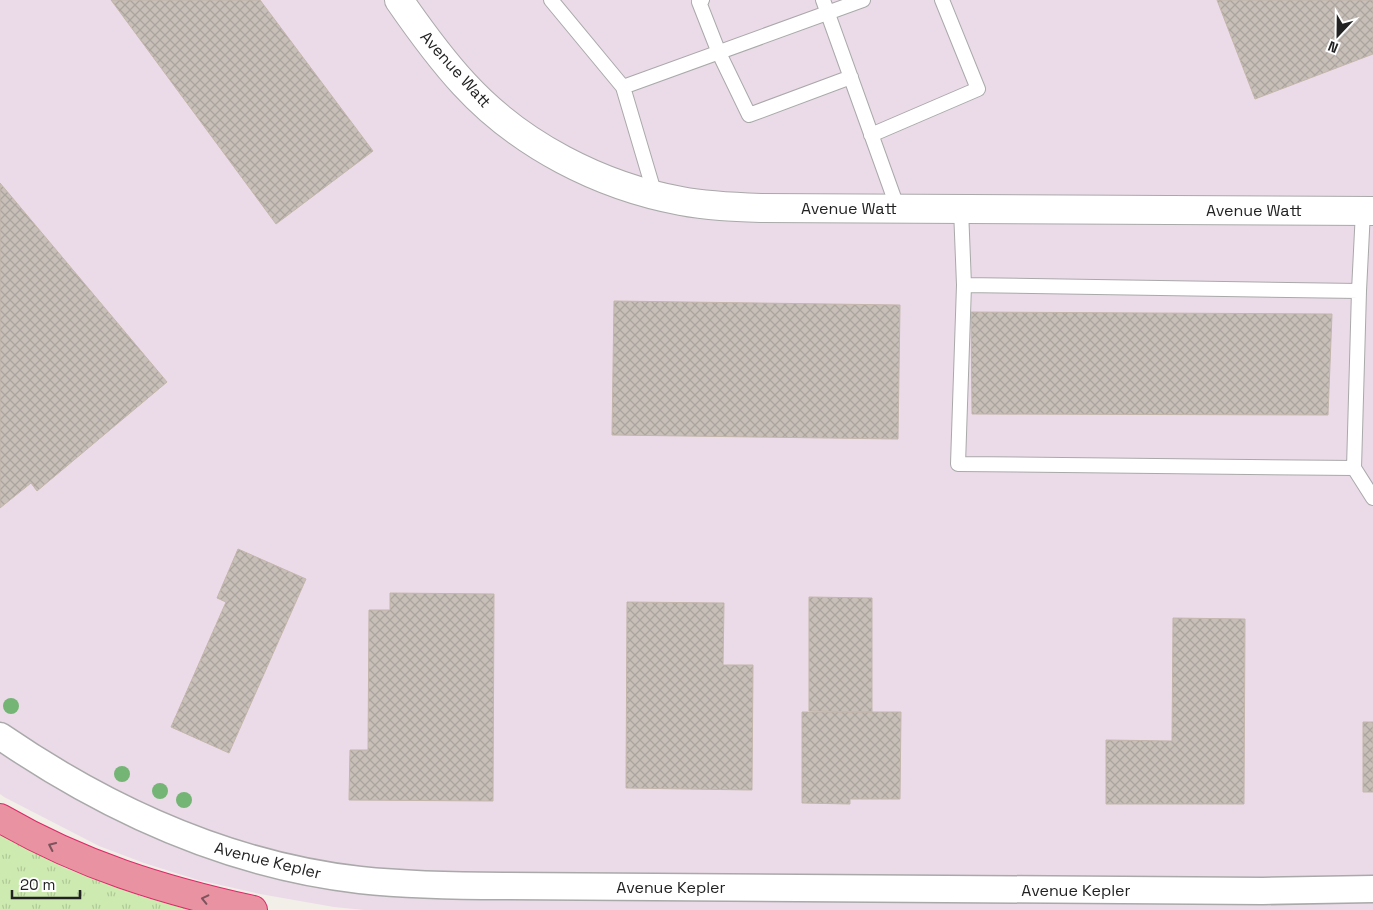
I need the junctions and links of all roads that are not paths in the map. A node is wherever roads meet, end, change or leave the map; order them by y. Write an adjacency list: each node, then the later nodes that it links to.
1 (399, 0): 11 (street, Avenue Watt)
2 (551, 0): 9 (lane)
3 (702, 0): 7 (lane)
4 (863, 0): 6 (lane)
5 (942, 0): 10 (lane)
6 (826, 6): 7 (lane); 8 (lane)
7 (719, 53): 8 (lane); 9 (lane)
8 (851, 77): 10 (lane)
9 (623, 87): 11 (lane)
10 (871, 135): 12 (lane)
11 (654, 195): 12 (street, Avenue Watt)
12 (898, 209): 13 (street, Avenue Watt)
13 (961, 209): 14 (street, Avenue Watt); 15 (lane)
14 (1368, 211): 16 (lane)
15 (964, 285): 16 (lane); 17 (lane)
16 (1359, 291): 17 (lane)
17 (1354, 468): 18 (lane)
18 (1373, 498)
19 (0, 736): 21 (street, Avenue Kepler)
20 (0, 818): 22 (highway, one-way to 20)
21 (1373, 889)
22 (253, 910)

